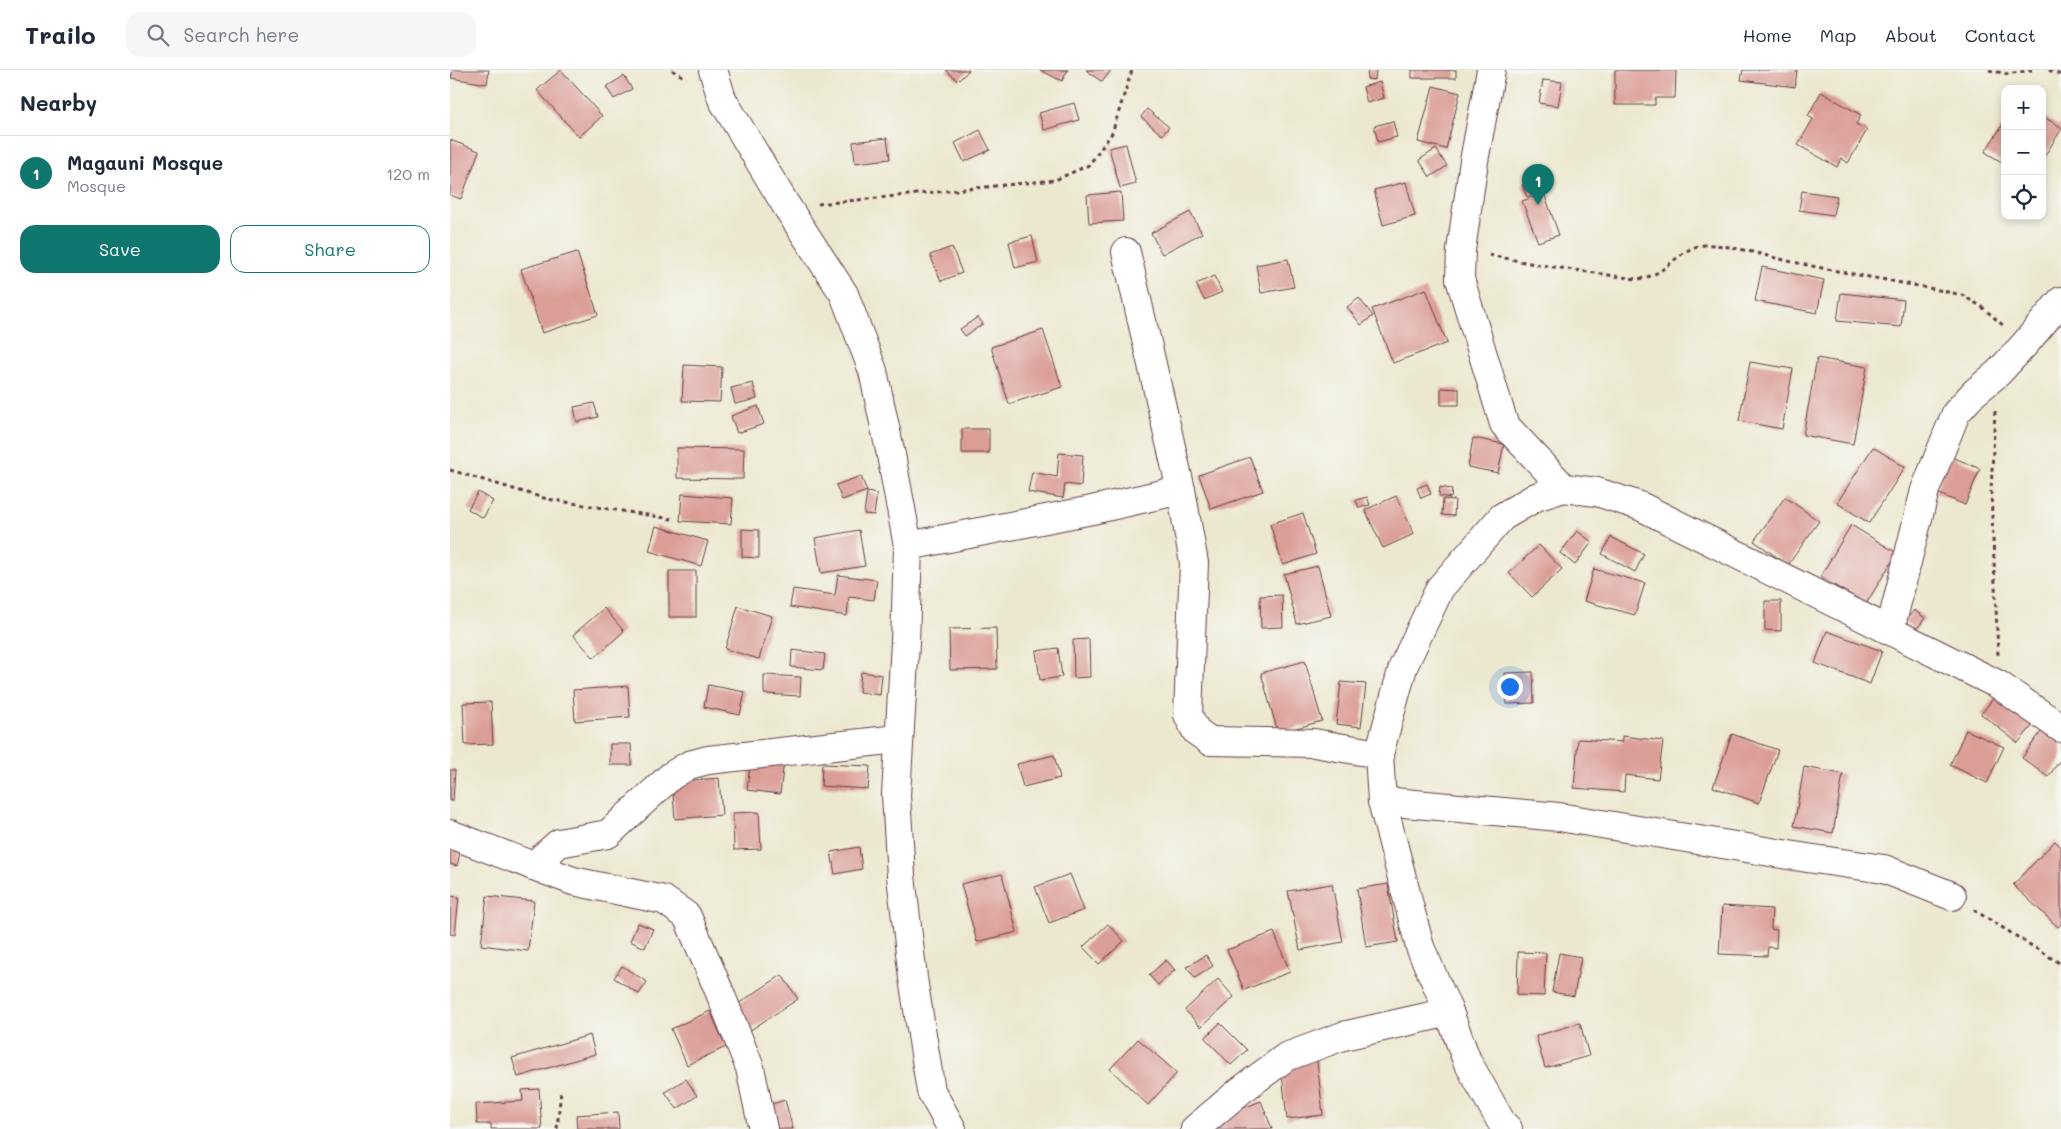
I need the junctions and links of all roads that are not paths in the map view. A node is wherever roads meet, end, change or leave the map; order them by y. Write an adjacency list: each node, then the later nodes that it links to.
1 (712, 70): 7 (street)
2 (1492, 70): 5 (street)
3 (1126, 252): 6 (street)
4 (2061, 301): 8 (street)
5 (1564, 488): 8 (street); 11 (street)
6 (1181, 490): 7 (street); 11 (street)
7 (908, 546): 10 (street)
8 (1890, 630): 9 (street)
9 (2061, 728)
10 (898, 739): 14 (street); 18 (street)
11 (1379, 754): 12 (street)
12 (1382, 801): 15 (street); 16 (street)
13 (450, 834): 14 (street)
14 (533, 866): 17 (street)
15 (1952, 896)
16 (1449, 1012): 19 (street); 20 (street)
17 (762, 1129)
18 (952, 1129)
19 (1195, 1129)
20 (1508, 1129)

